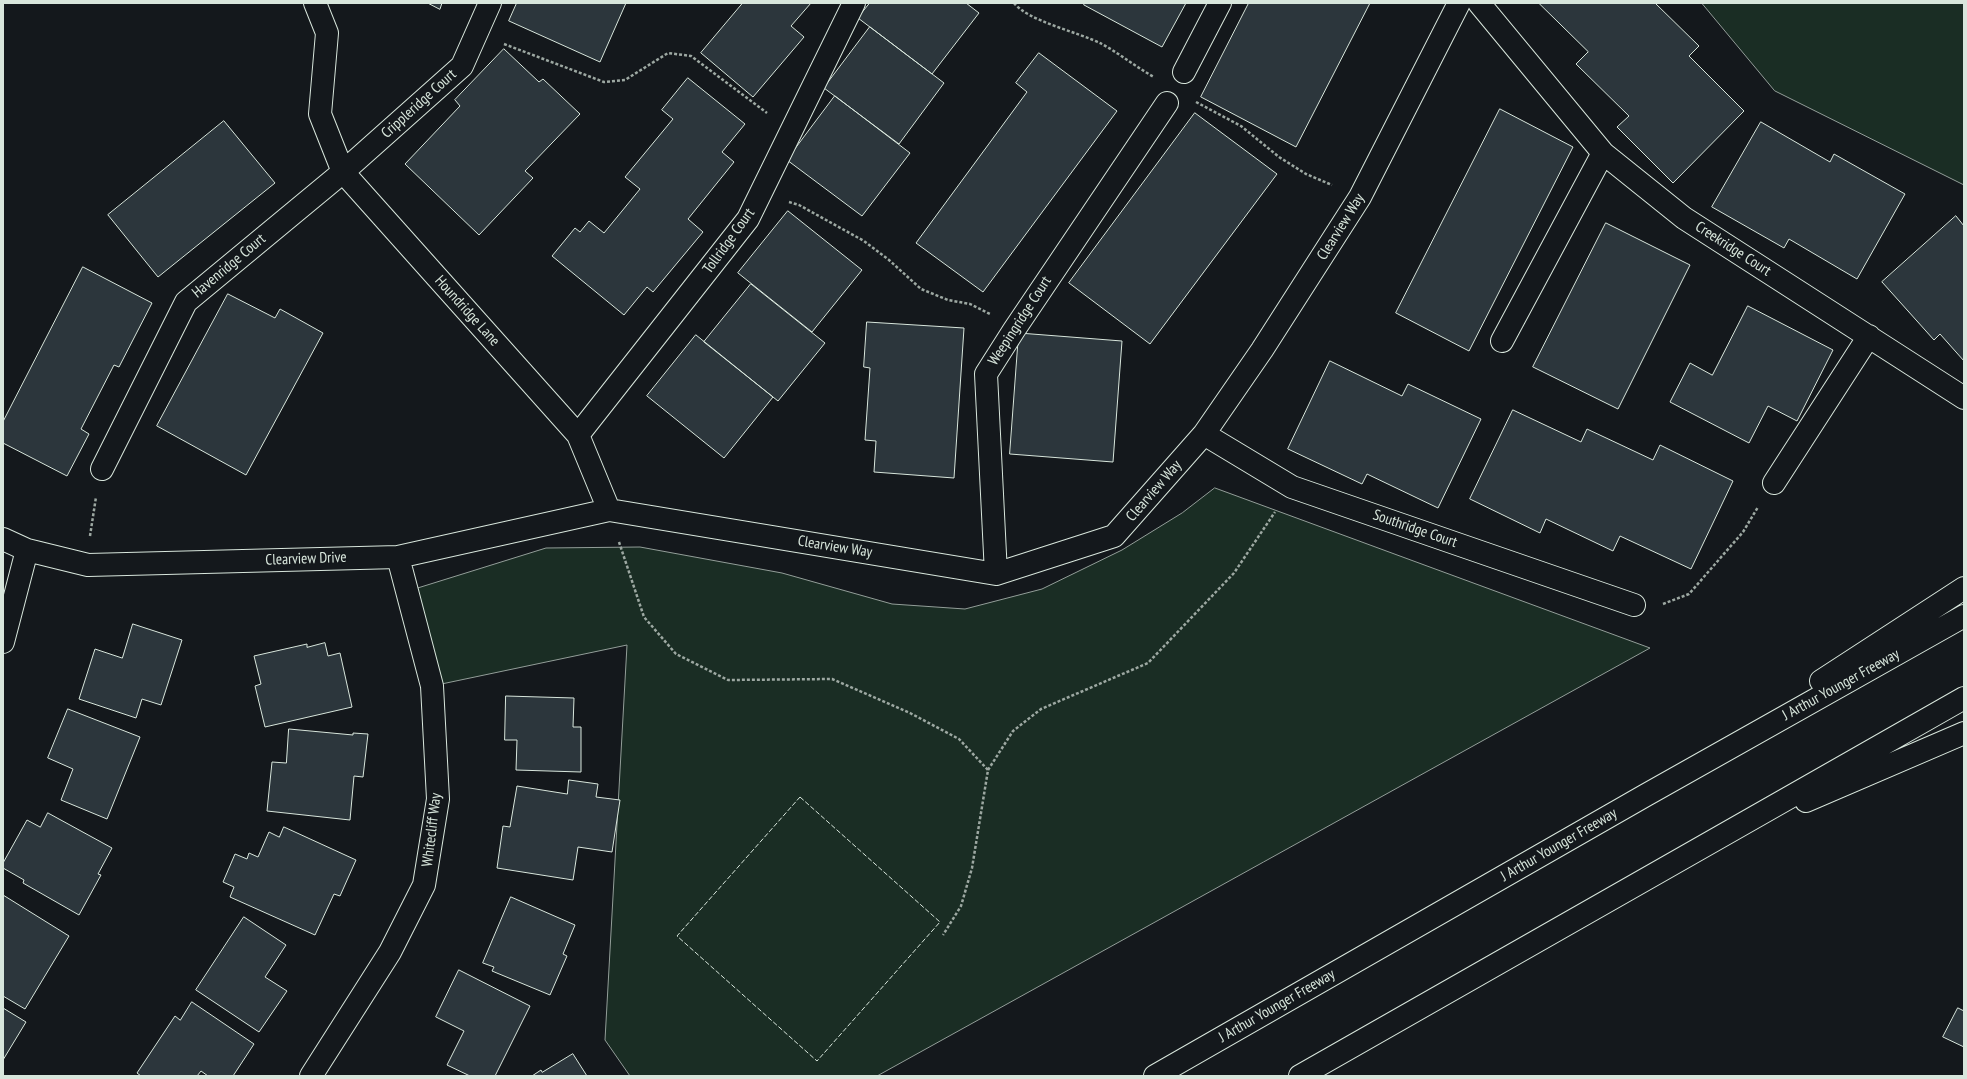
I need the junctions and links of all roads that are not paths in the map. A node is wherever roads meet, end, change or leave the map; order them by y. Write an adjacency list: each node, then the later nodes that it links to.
1 (315, 3): 10 (main road, Houndridge Lane)
2 (490, 3): 10 (main road, Crippleridge Court)
3 (854, 3): 15 (main road, Tollridge Court)
4 (1220, 3): 7 (main road)
5 (1459, 3): 14 (main road, Clearview Way)
6 (1479, 3): 9 (main road, Creekridge Court)
7 (1184, 72)
8 (1167, 103): 22 (main road, Weepingridge Court)
9 (1603, 152): 11 (main road, Creekridge Court); 12 (main road)
10 (343, 172): 15 (main road, Houndridge Lane); 16 (main road, Havenridge Court)
11 (1869, 336): 13 (main road, Creekridge Court); 17 (main road)
12 (1502, 342)
13 (1964, 398)
14 (1204, 434): 22 (main road, Clearview Way); 24 (main road, Southridge Court)
15 (578, 435): 18 (main road, Houndridge Lane)
16 (102, 469)
17 (1774, 483)
18 (608, 510): 21 (main road, Clearview Drive); 22 (main road, Clearview Way)
19 (3, 539): 20 (main road, Clearview Drive)
20 (27, 550): 21 (main road, Clearview Drive); 26 (main road)
21 (398, 557): 31 (main road, Whitecliff Way)
22 (996, 574)
23 (1964, 588): 29 (main road)
24 (1634, 605)
25 (1964, 616): 29 (main road, J Arthur Younger Freeway)
26 (3, 642)
27 (1964, 698): 30 (main road)
28 (1964, 734): 30 (main road)
29 (1646, 795): 32 (main road, J Arthur Younger Freeway)
30 (1702, 846): 33 (main road)
31 (311, 1076)
32 (1155, 1076)
33 (1300, 1076)

